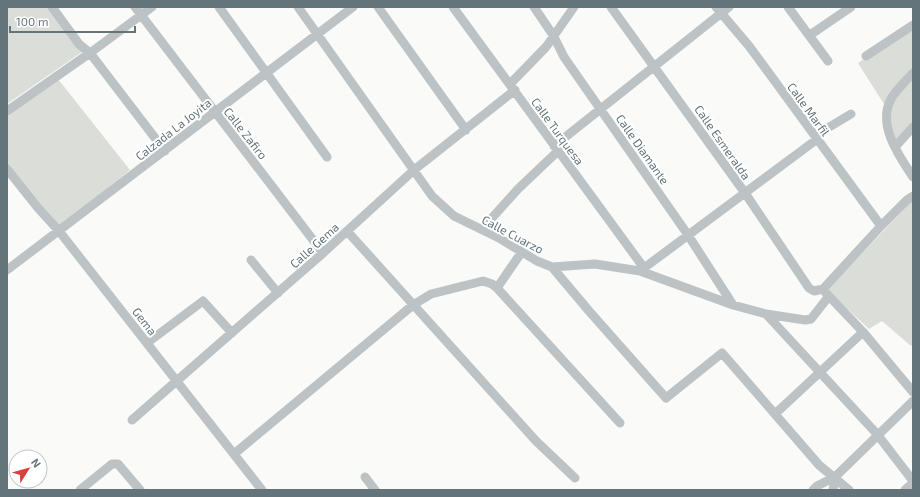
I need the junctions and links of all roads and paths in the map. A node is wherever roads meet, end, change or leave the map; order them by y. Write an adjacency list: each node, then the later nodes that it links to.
1 (52, 7): 21 (street)
2 (135, 7): 16 (street, Calle Zafiro)
3 (152, 7): 16 (street)
4 (219, 7): 25 (street)
5 (298, 7): 18 (street, Calle Cuarzo)
6 (353, 7): 18 (street, Calzada La Joyita)
7 (378, 7): 33 (street)
8 (453, 7): 27 (street, Calle Turquesa)
9 (534, 7): 19 (street, Calle Diamante)
10 (574, 7): 19 (street, Calle Gema)
11 (612, 7): 24 (street, Calle Esmeralda)
12 (729, 7): 15 (street)
13 (788, 7): 20 (street)
14 (847, 8): 20 (street)
15 (718, 10): 24 (street); 34 (street, Calle Marfil)
16 (141, 15): 21 (street); 30 (street, Calle Zafiro)
17 (913, 25): 22 (street)
18 (317, 34): 25 (street, Calzada La Joyita); 40 (street, Calle Cuarzo)
19 (553, 35): 27 (street, Calle Gema); 28 (street, Calle Diamante)
20 (810, 35): 23 (street)
21 (90, 53): 29 (street); 37 (street)
22 (866, 56)
23 (828, 61)
24 (655, 67): 28 (street); 42 (street, Calle Esmeralda)
25 (266, 73): 30 (street, Calzada La Joyita); 38 (street)
26 (913, 73): 35 (street)
27 (512, 87): 33 (street, Calle Gema); 36 (street, Calle Turquesa)
28 (600, 109): 36 (street); 48 (street, Calle Diamante)
29 (7, 111)
30 (215, 112): 37 (street, Calzada La Joyita); 49 (street, Calle Zafiro)
31 (851, 114): 34 (street)
32 (913, 127): 35 (street)
33 (466, 130): 40 (street, Calle Gema)
34 (816, 140): 42 (street); 44 (street, Calle Marfil)
35 (896, 147): 41 (street)
36 (556, 149): 45 (street); 53 (street, Calle Turquesa)
37 (166, 151): 46 (street, Calzada La Joyita)
38 (327, 157)
39 (7, 169): 46 (street, Gema)
40 (414, 170): 45 (street, Calle Cuarzo); 47 (street, Calle Gema)
41 (913, 177)
42 (745, 193): 48 (street); 56 (street, Calle Esmeralda)
43 (913, 196): 44 (street)
44 (881, 226): 56 (street)
45 (482, 229): 50 (street, Calle Cuarzo)
46 (59, 231): 54 (street, Calzada La Joyita); 63 (street, Gema)
47 (347, 231): 49 (street, Calle Gema); 59 (street)
48 (688, 235): 53 (street); 58 (street, Calle Diamante)
49 (324, 253): 57 (street, Calle Gema)
50 (521, 253): 52 (street, Calle Cuarzo); 55 (street)
51 (252, 260): 57 (street)
52 (552, 267): 53 (street, Calle Cuarzo); 68 (street)
53 (642, 269): 58 (street, Calle Cuarzo)
54 (7, 270)
55 (497, 288): 59 (street); 70 (street)
56 (822, 292): 60 (street, Calle Cuarzo); 61 (street, Calle Esmeralda)
57 (278, 293): 62 (street, Calle Gema)
58 (733, 304): 60 (street, Calle Cuarzo)
59 (413, 305): 72 (street); 75 (street)
60 (766, 314): 64 (street)
61 (863, 332): 64 (street); 66 (street, Calle Esmeralda)
62 (232, 333): 63 (street); 65 (street, Calle Gema)
63 (147, 343): 65 (street, Gema)
64 (819, 372): 68 (street); 71 (street)
65 (177, 381): 69 (street, Calle Gema); 72 (street, Gema)
66 (913, 392)
67 (913, 400): 71 (street)
68 (775, 414): 74 (street)
69 (132, 420)
70 (620, 423)
71 (877, 434): 74 (street); 76 (street)
72 (234, 454): 79 (street, Gema)
73 (365, 477): 80 (street)
74 (835, 477): 81 (street); 82 (street); 83 (street)
75 (575, 478)
76 (913, 482): 84 (street)
77 (80, 490): 78 (street)
78 (140, 490)
79 (262, 490)
80 (374, 490)
81 (813, 490)
82 (833, 490)
83 (848, 490)
84 (905, 490)

